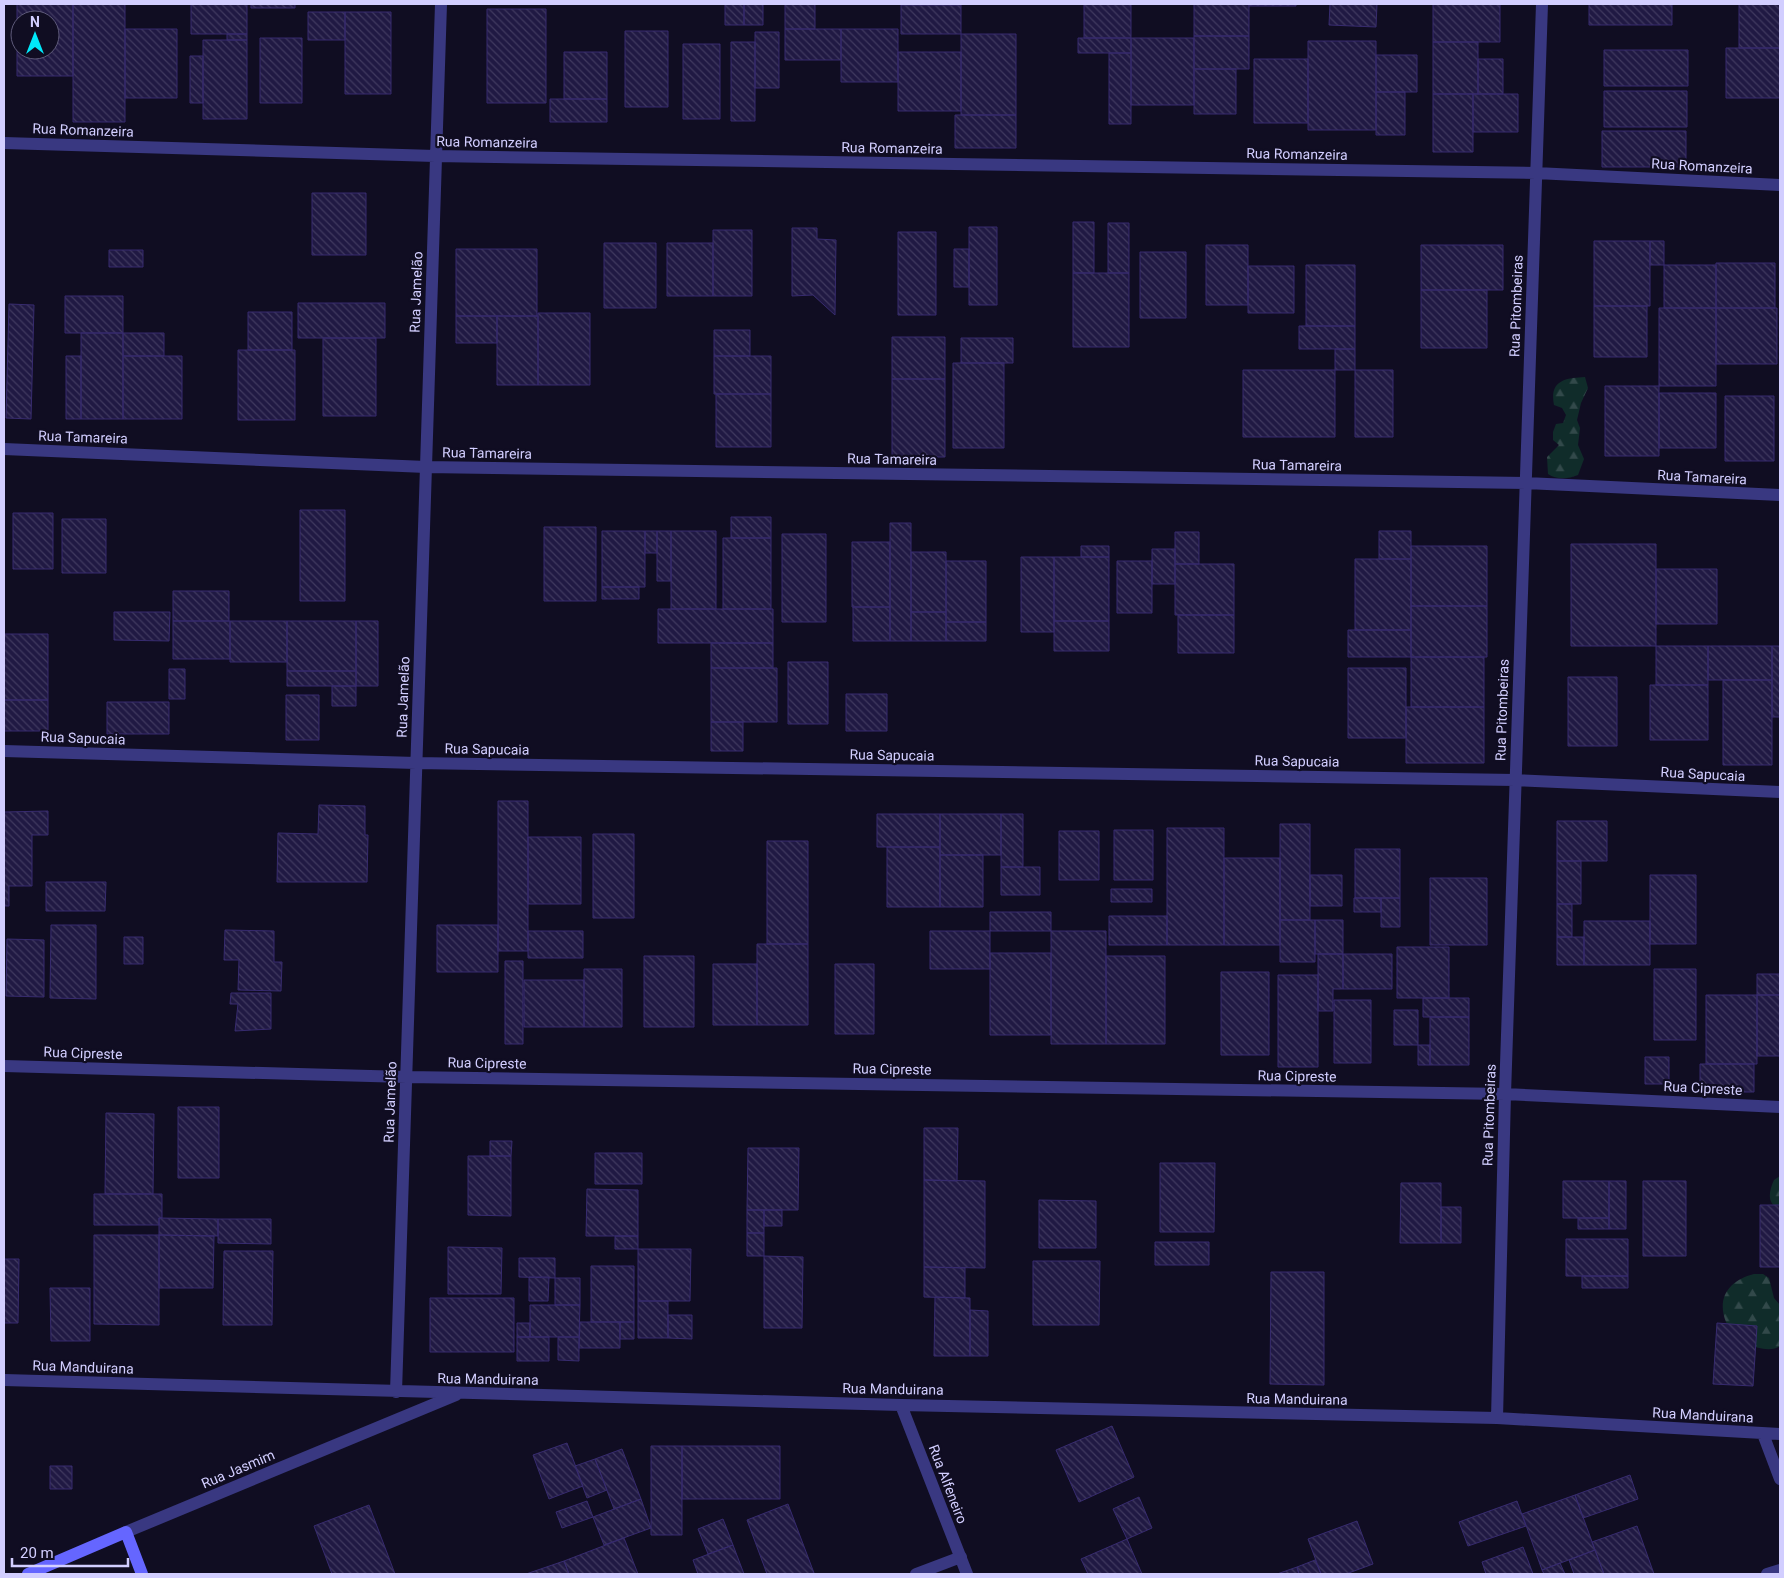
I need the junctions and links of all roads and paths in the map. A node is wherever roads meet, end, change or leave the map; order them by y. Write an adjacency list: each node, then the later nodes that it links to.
1 (441, 4): 4 (street, Rua Jamelão)
2 (1542, 4): 5 (street, Rua Pitombeiras)
3 (4, 143): 4 (street, Rua Romanzeira)
4 (435, 156): 5 (street, Rua Romanzeira); 8 (street, Rua Jamelão)
5 (1536, 173): 6 (street, Rua Romanzeira); 9 (street, Rua Pitombeiras)
6 (1780, 185)
7 (4, 449): 8 (street, Rua Tamareira)
8 (426, 467): 9 (street, Rua Tamareira); 12 (street, Rua Jamelão)
9 (1526, 483): 10 (street, Rua Tamareira); 13 (street, Rua Pitombeiras)
10 (1780, 495)
11 (4, 751): 12 (street, Rua Sapucaia)
12 (416, 763): 13 (street, Rua Sapucaia); 16 (street, Rua Jamelão)
13 (1515, 780): 14 (street, Rua Sapucaia); 17 (street, Rua Pitombeiras)
14 (1780, 792)
15 (4, 1066): 16 (street, Rua Cipreste)
16 (406, 1077): 17 (street, Rua Cipreste); 20 (street, Rua Jamelão)
17 (1505, 1094): 18 (street, Rua Cipreste); 23 (street, Rua Pitombeiras)
18 (1780, 1107)
19 (4, 1380): 20 (street, Rua Manduirana)
20 (396, 1392): 21 (street, Rua Manduirana)
21 (460, 1393): 22 (street, Rua Manduirana); 27 (street, Rua Jasmim)
22 (901, 1404): 23 (street, Rua Manduirana); 28 (street, Rua Alfeneiro)
23 (1497, 1418): 24 (street, Rua Manduirana)
24 (1763, 1434): 25 (street, Rua Manduirana); 26 (street)
25 (1780, 1434)
26 (1780, 1479)
27 (126, 1532): 30 (street, Rua Jasmim); 31 (street)
28 (961, 1557): 32 (street); 33 (street, Rua Alfeneiro)
29 (1780, 1570): 34 (street)
30 (28, 1574)
31 (142, 1574)
32 (916, 1574)
33 (967, 1574)
34 (1767, 1574)

